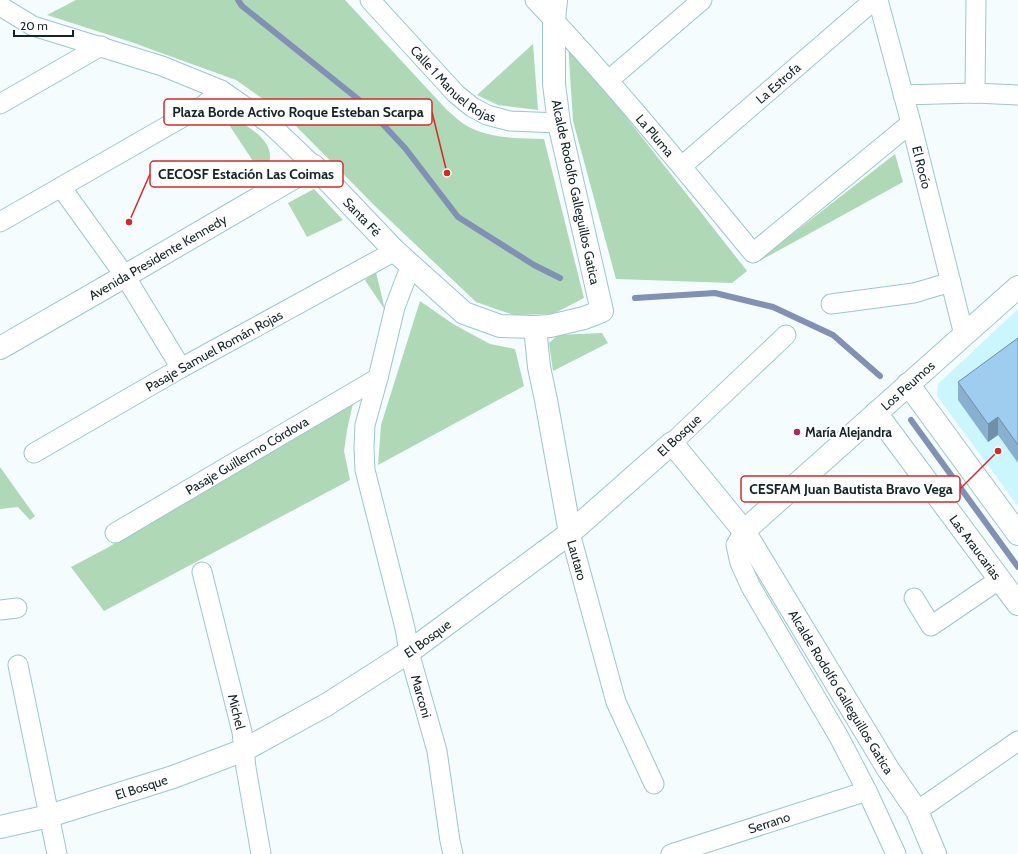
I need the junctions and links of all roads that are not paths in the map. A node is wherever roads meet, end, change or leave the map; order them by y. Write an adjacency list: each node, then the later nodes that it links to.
1 (370, 0): 16 (street, Calle 1 Manuel Rojas)
2 (535, 0): 8 (street, La Pluma)
3 (702, 0): 10 (street)
4 (874, 0): 19 (street, La Estrofa)
5 (878, 0): 13 (street, El Rocío)
6 (976, 0): 12 (street)
7 (0, 6): 9 (street, Santa Fé)
8 (555, 10): 10 (street, La Pluma); 16 (street, Alcalde Rodolfo Galleguillos Gatica)
9 (102, 46): 11 (street, Santa Fé); 15 (street)
10 (608, 80): 19 (street, La Pluma)
11 (221, 90): 18 (street, Santa Fé); 20 (street)
12 (974, 93): 13 (street); 14 (street)
13 (903, 94): 17 (street, El Rocío)
14 (1018, 95)
15 (0, 104)
16 (559, 123): 27 (street, Alcalde Rodolfo Galleguillos Gatica)
17 (911, 123): 19 (street, La Pluma); 24 (street, El Rocío)
18 (314, 166): 22 (street, Santa Fé); 23 (street, Avenida Presidente Kennedy)
19 (682, 166)
20 (61, 187): 21 (street); 23 (street)
21 (0, 222)
22 (403, 258): 28 (street, Santa Fé); 32 (street, Pasaje Samuel Román Rojas); 33 (street, Marconi)
23 (125, 276): 31 (street, Avenida Presidente Kennedy); 32 (street)
24 (950, 282): 26 (street); 30 (street, El Rocío)
25 (1018, 288): 30 (street, Los Peumos)
26 (831, 304)
27 (602, 311): 28 (street, Santa Fé)
28 (535, 327): 40 (street, Lautaro)
29 (786, 335): 36 (street, El Bosque)
30 (964, 335): 34 (street, Los Peumos)
31 (0, 348)
32 (181, 368): 37 (street, Pasaje Samuel Román Rojas)
33 (378, 378): 39 (street, Pasaje Guillermo Córdova); 46 (street, Marconi)
34 (908, 384): 35 (street, Los Peumos); 41 (street)
35 (876, 413): 38 (street, Los Peumos); 43 (street, Las Araucarias)
36 (672, 443): 38 (street, Alcalde Rodolfo Galleguillos Gatica); 40 (street, El Bosque)
37 (34, 453)
38 (744, 531): 51 (street, Alcalde Rodolfo Galleguillos Gatica); 52 (street, Alcalde Rodolfo Galleguillos Gatica)
39 (115, 533)
40 (570, 533): 46 (street, El Bosque); 50 (street, Lautaro)
41 (1018, 534)
42 (202, 572): 49 (street, Michel)
43 (1000, 579): 44 (street); 45 (street, Las Araucarias)
44 (914, 598)
45 (1018, 604)
46 (409, 652): 49 (street, El Bosque); 57 (street, Marconi)
47 (18, 665): 53 (street)
48 (1018, 741): 52 (street)
49 (244, 750): 53 (street, El Bosque); 56 (street, Michel)
50 (654, 784)
51 (866, 790): 58 (street, Serrano); 59 (street, Alcalde Rodolfo Galleguillos Gatica)
52 (917, 811): 60 (street, Alcalde Rodolfo Galleguillos Gatica)
53 (49, 816): 54 (street, El Bosque); 55 (street)
54 (0, 827)
55 (57, 854)
56 (261, 854)
57 (453, 854)
58 (671, 854)
59 (896, 854)
60 (935, 854)

